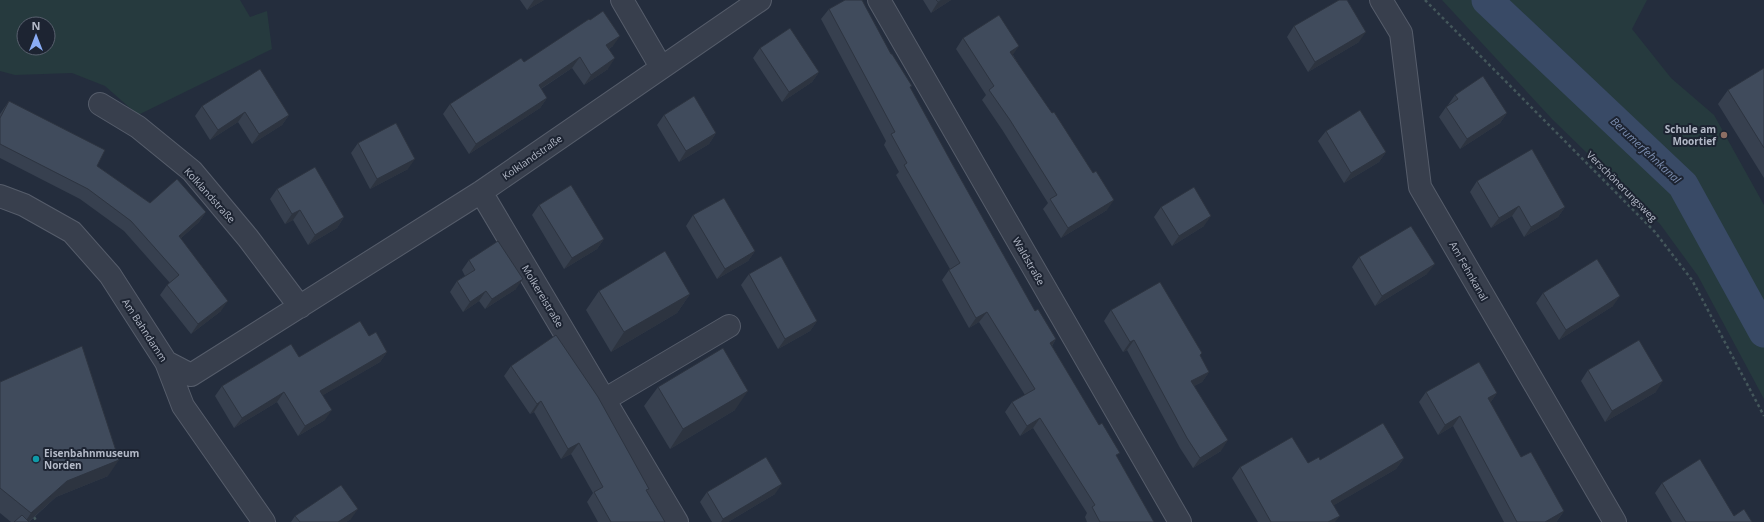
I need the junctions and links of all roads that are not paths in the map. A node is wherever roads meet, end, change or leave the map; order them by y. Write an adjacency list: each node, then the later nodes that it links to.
1 (622, 0): 5 (street)
2 (760, 0): 5 (street, Kolklandstraße)
3 (879, 0): 15 (street, Waldstraße)
4 (1381, 0): 16 (street, Am Fehnkanal)
5 (661, 67): 7 (street, Kolklandstraße)
6 (100, 104): 9 (street, Kolklandstraße)
7 (482, 192): 9 (street, Kolklandstraße); 12 (street, Molkereistraße)
8 (0, 196): 11 (street, Am Bahndamm)
9 (300, 307): 11 (street, Kolklandstraße)
10 (729, 326): 12 (street)
11 (166, 362): 13 (street, Am Bahndamm)
12 (604, 400): 14 (street, Molkereistraße)
13 (264, 522)
14 (677, 522)
15 (1180, 522)
16 (1616, 522)

